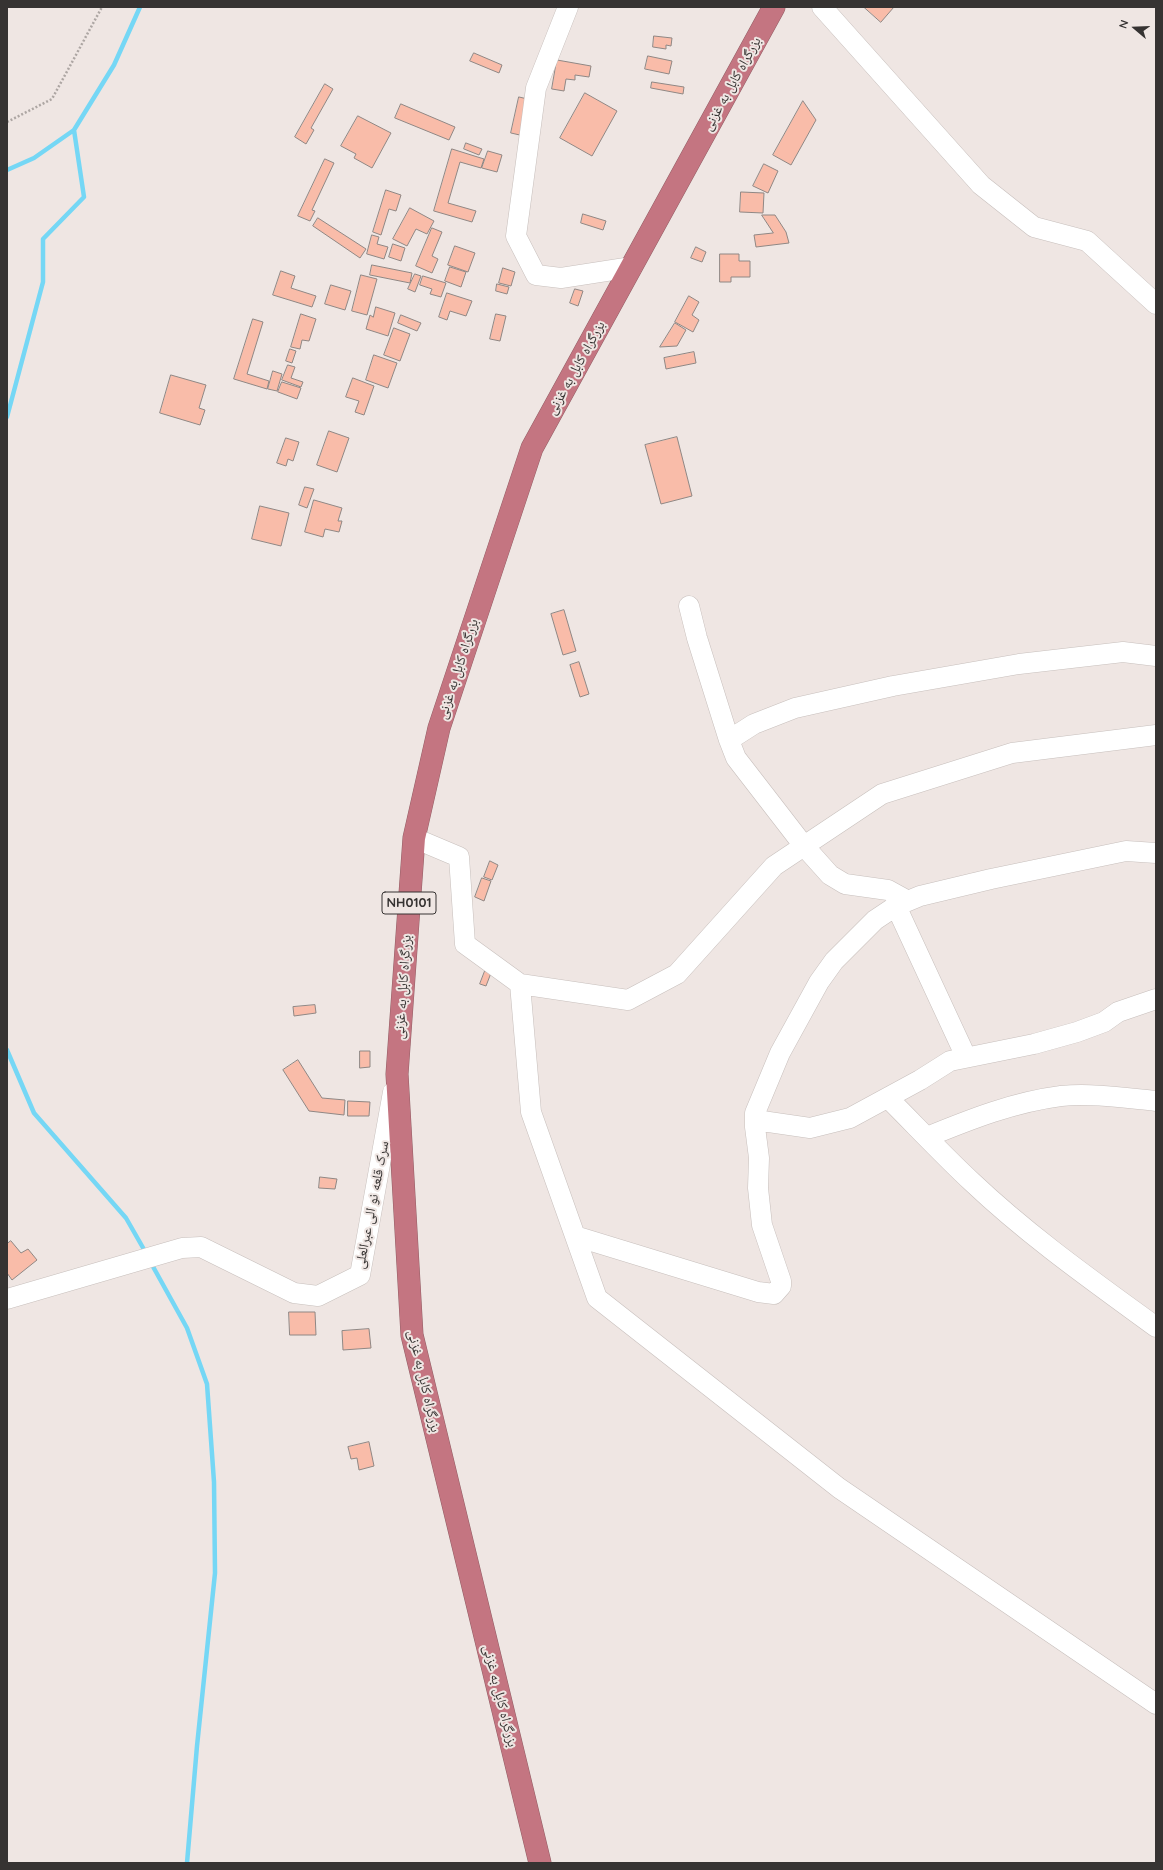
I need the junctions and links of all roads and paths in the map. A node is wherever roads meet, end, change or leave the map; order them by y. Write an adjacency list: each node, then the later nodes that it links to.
1 (102, 7): 5 (path)
2 (568, 7): 6 (street)
3 (774, 7): 6 (highway, بزرگراه کابل به غزنی / NH0101)
4 (822, 7): 7 (street)
5 (7, 122)
6 (632, 267): 12 (highway, بزرگراه کابل به غزنی / NH0101)
7 (1156, 304)
8 (688, 606): 11 (street)
9 (1156, 656): 11 (street)
10 (1156, 735): 13 (street)
11 (729, 740): 13 (street)
12 (414, 838): 16 (street); 19 (highway, بزرگراه کابل به غزنی / NH0101)
13 (804, 846): 15 (street); 16 (street)
14 (1156, 853): 15 (street)
15 (902, 903): 18 (street); 22 (street)
16 (520, 984): 24 (street)
17 (1156, 999): 18 (street)
18 (966, 1057): 20 (street)
19 (397, 1074): 25 (street, سرک قلعه نو الی عبرالعلی); 28 (highway, بزرگراه کابل به غزنی / NH0101)
20 (888, 1098): 22 (street); 23 (street)
21 (1156, 1101): 23 (street)
22 (755, 1120): 24 (street)
23 (927, 1137): 26 (street)
24 (575, 1236): 27 (street)
25 (7, 1300)
26 (1156, 1327)
27 (1156, 1704)
28 (540, 1863)

